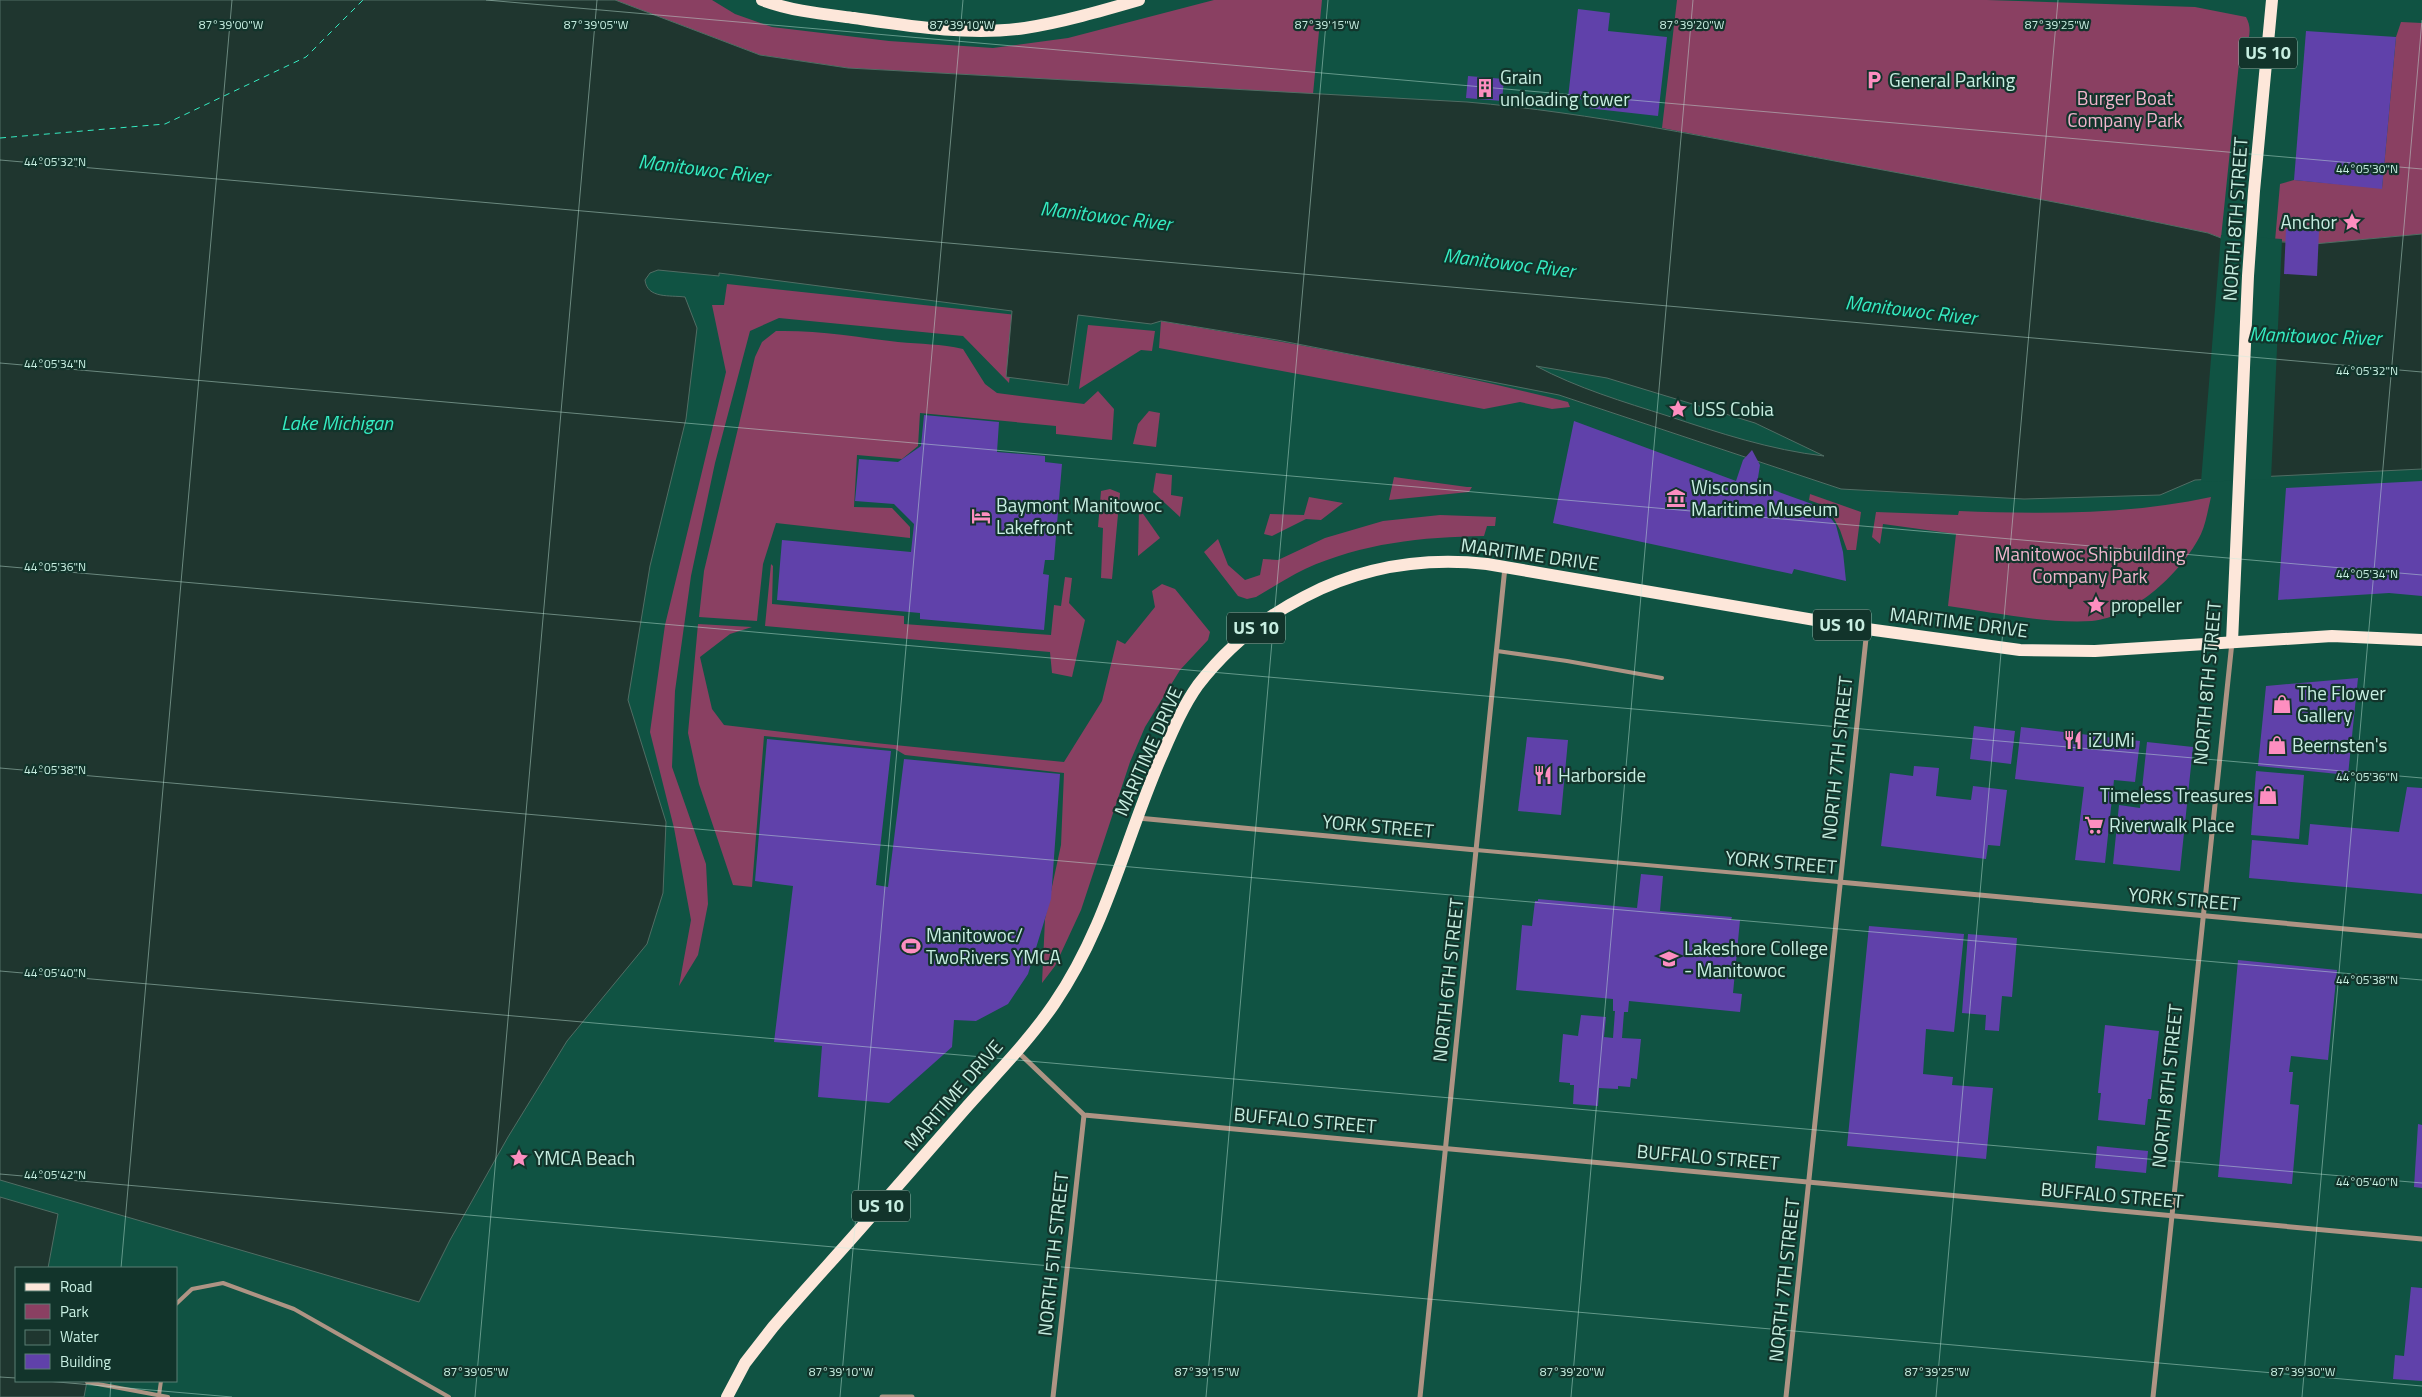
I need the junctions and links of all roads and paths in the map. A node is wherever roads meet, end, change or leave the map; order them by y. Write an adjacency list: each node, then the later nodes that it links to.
1 (762, 0): 2 (main road)
2 (1139, 0)
3 (2272, 0): 7 (main road, NORTH 8TH STREET / US 10)
4 (1505, 567): 5 (main road, MARITIME DRIVE / US 10); 8 (street, NORTH 6TH STREET); 10 (main road, MARITIME DRIVE / US 10)
5 (1867, 629): 7 (main road, MARITIME DRIVE / US 10); 12 (street, NORTH 7TH STREET)
6 (2422, 640): 7 (main road, MARITIME DRIVE)
7 (2232, 642): 13 (street, NORTH 8TH STREET)
8 (1497, 651): 9 (lane); 11 (street, NORTH 6TH STREET)
9 (1662, 678)
10 (1137, 818): 11 (street, YORK STREET); 15 (main road, MARITIME DRIVE / US 10)
11 (1476, 850): 12 (lane, YORK STREET); 17 (street, NORTH 6TH STREET)
12 (1839, 882): 13 (street, YORK STREET); 18 (street, NORTH 7TH STREET)
13 (2202, 916): 14 (street, YORK STREET); 19 (street, NORTH 8TH STREET)
14 (2422, 936)
15 (1017, 1051): 16 (street); 27 (main road, MARITIME DRIVE / US 10)
16 (1084, 1115): 17 (street, BUFFALO STREET); 30 (street, NORTH 5TH STREET)
17 (1447, 1148): 18 (street, BUFFALO STREET); 31 (street, NORTH 6TH STREET)
18 (1810, 1182): 19 (street, BUFFALO STREET); 32 (street, NORTH 7TH STREET)
19 (2172, 1216): 20 (street, BUFFALO STREET); 33 (street, NORTH 8TH STREET)
20 (2422, 1239)
21 (178, 1302): 26 (lane)
22 (87, 1382): 24 (lane)
23 (161, 1382): 24 (lane)
24 (159, 1395): 25 (lane)
25 (168, 1397)
26 (449, 1397)
27 (727, 1397)
28 (882, 1397): 29 (street)
29 (912, 1397)
30 (1054, 1397)
31 (1420, 1397)
32 (1786, 1397)
33 (2153, 1397)

